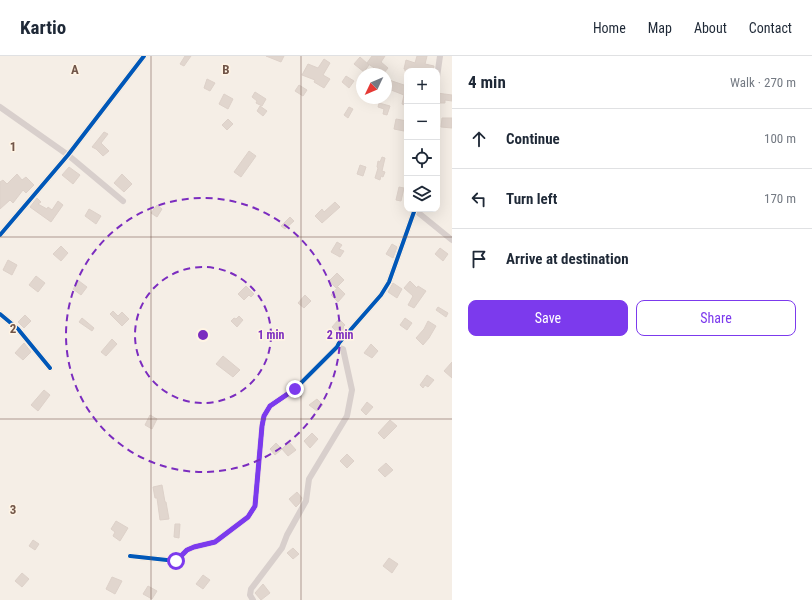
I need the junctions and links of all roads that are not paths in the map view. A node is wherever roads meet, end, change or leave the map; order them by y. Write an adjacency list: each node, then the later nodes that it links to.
1 (144, 56): 5 (street)
2 (440, 56): 3 (street)
3 (438, 68)
4 (0, 106): 5 (street)
5 (68, 155): 6 (street); 9 (street)
6 (123, 201)
7 (414, 212): 12 (street)
8 (419, 212): 10 (street)
9 (0, 235)
10 (452, 240)
11 (0, 314): 13 (street)
12 (337, 347): 14 (street); 15 (street)
13 (50, 368)
14 (130, 556)
15 (253, 600)

